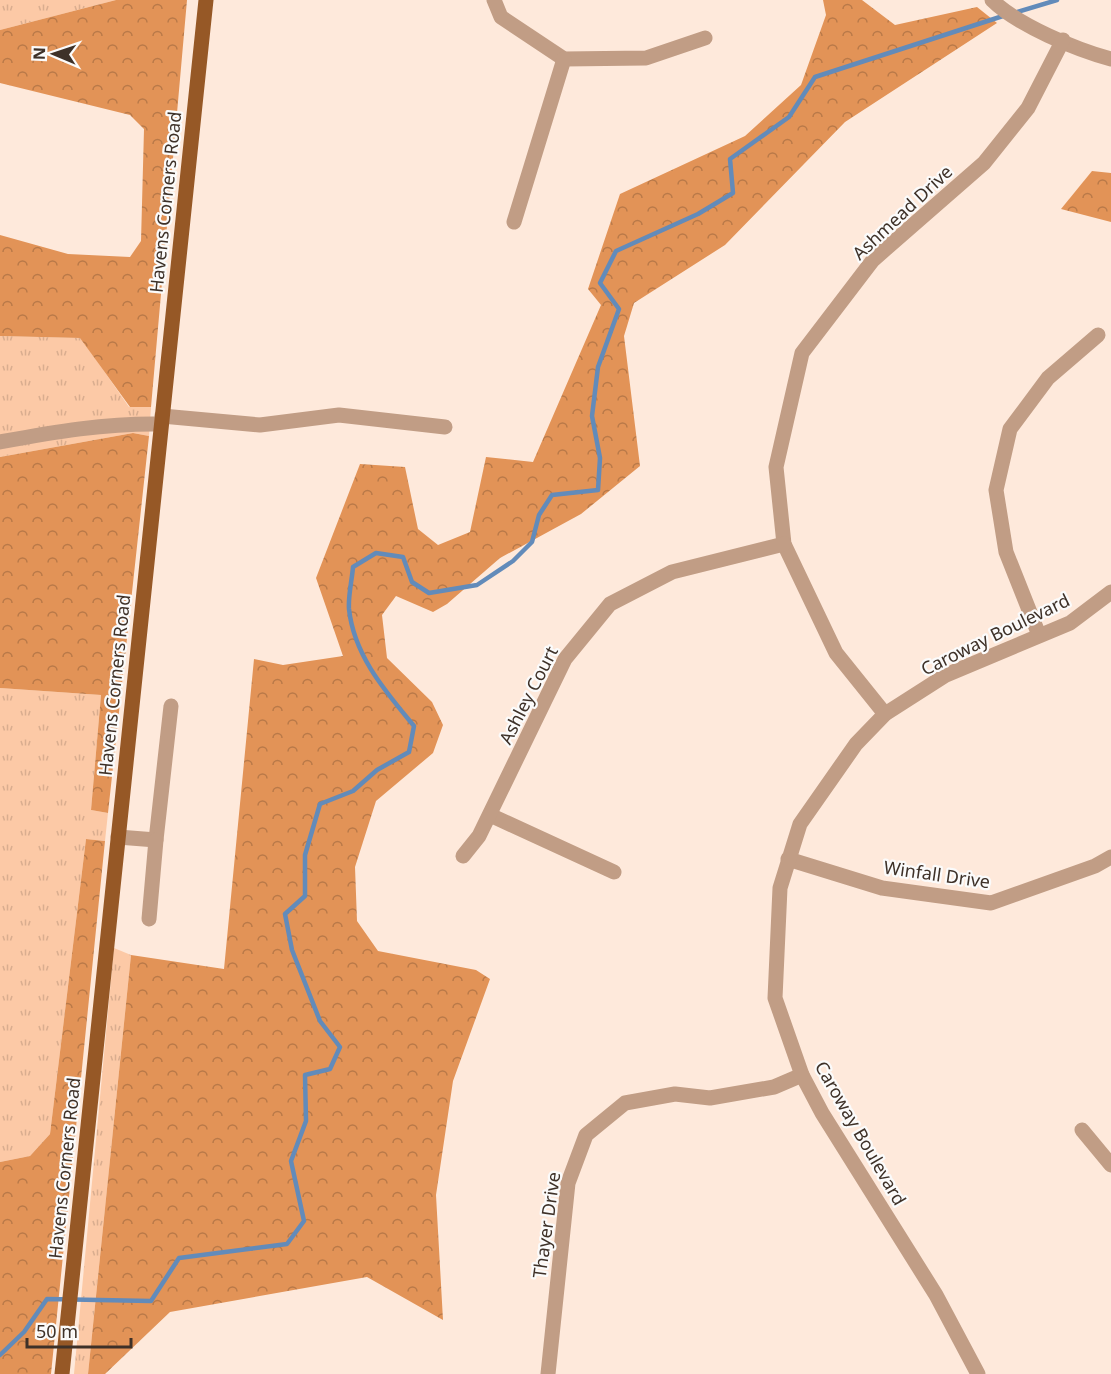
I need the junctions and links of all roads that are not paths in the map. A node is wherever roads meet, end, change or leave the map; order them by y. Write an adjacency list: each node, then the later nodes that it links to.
1 (206, 0): 10 (main road, Havens Corners Road)
2 (494, 0): 6 (street)
3 (992, 0): 5 (street)
4 (705, 38): 6 (street)
5 (1063, 40): 7 (street); 13 (street, Ashmead Drive)
6 (564, 59): 8 (street)
7 (1111, 59)
8 (514, 222)
9 (1098, 335): 15 (street)
10 (161, 420): 11 (street); 12 (street); 19 (main road, Havens Corners Road)
11 (445, 427)
12 (0, 442)
13 (784, 544): 17 (street, Ashmead Drive); 18 (street, Ashley Court)
14 (1111, 592): 15 (street, Caroway Boulevard)
15 (1039, 635): 17 (street, Caroway Boulevard)
16 (171, 706): 20 (street)
17 (885, 714): 23 (street, Caroway Boulevard)
18 (490, 815): 21 (street, Ashley Court); 24 (street)
19 (118, 837): 20 (street); 29 (main road, Havens Corners Road)
20 (156, 840): 25 (street)
21 (463, 856)
22 (1111, 857): 23 (street, Winfall Drive)
23 (788, 859): 26 (street, Caroway Boulevard)
24 (614, 872)
25 (149, 920)
26 (802, 1075): 30 (street, Thayer Drive); 31 (street, Caroway Boulevard)
27 (1082, 1130): 28 (street)
28 (1111, 1165)
29 (62, 1374)
30 (548, 1374)
31 (978, 1374)

